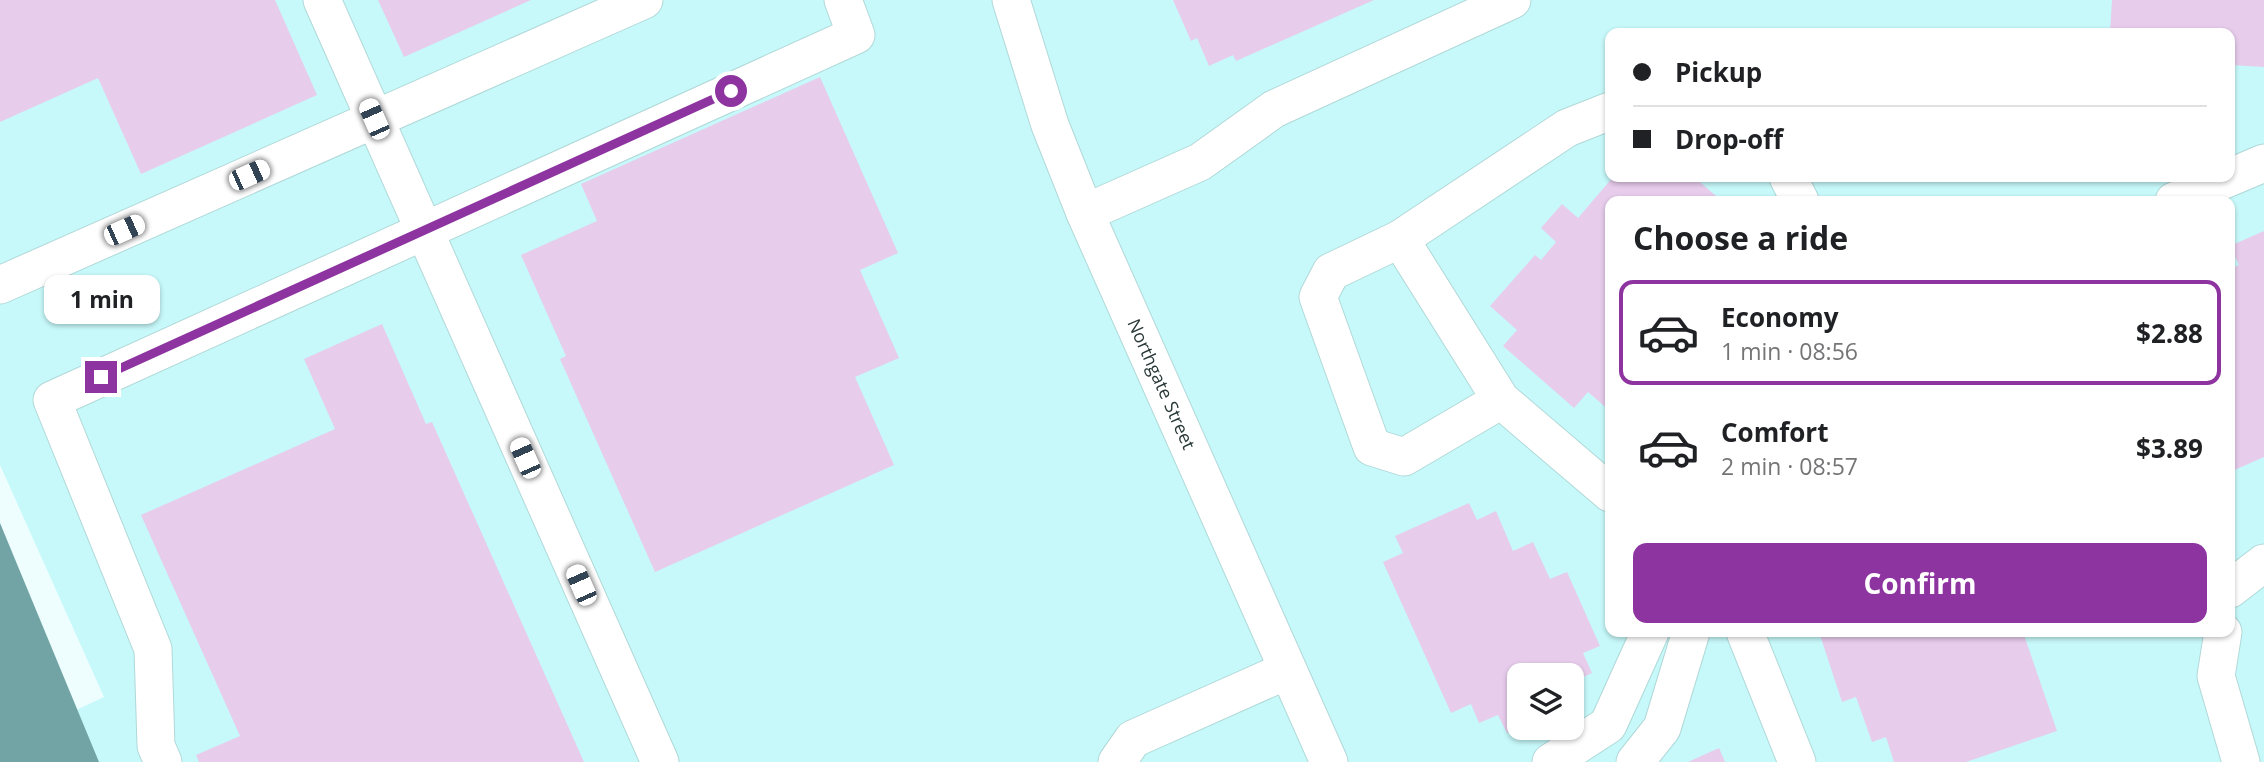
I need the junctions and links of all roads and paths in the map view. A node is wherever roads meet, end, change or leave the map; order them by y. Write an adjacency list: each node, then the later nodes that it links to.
1 (321, 0): 7 (street)
2 (644, 0): 7 (street)
3 (843, 0): 13 (street)
4 (1011, 0): 12 (street, Northgate Street)
5 (1511, 0): 12 (street)
6 (1605, 112): 14 (street)
7 (374, 119): 13 (street); 15 (street)
8 (2264, 163): 9 (street)
9 (2235, 175)
10 (2219, 182): 11 (street)
11 (2186, 196)
12 (1086, 213): 24 (street, Northgate Street)
13 (424, 230): 25 (street); 26 (street)
14 (1400, 239): 16 (street); 16 (street)
15 (0, 285)
16 (1501, 400): 17 (street)
17 (1605, 489)
18 (2264, 563): 19 (street)
19 (2235, 584)
20 (1648, 637): 29 (street)
21 (1689, 637): 30 (street)
22 (1747, 637): 31 (street)
23 (2222, 637): 32 (street)
24 (1288, 670): 27 (street); 28 (street, Northgate Street)
25 (163, 762)
26 (660, 762)
27 (1117, 762)
28 (1329, 762)
29 (1551, 762)
30 (1635, 762)
31 (1797, 762)
32 (2241, 762)

